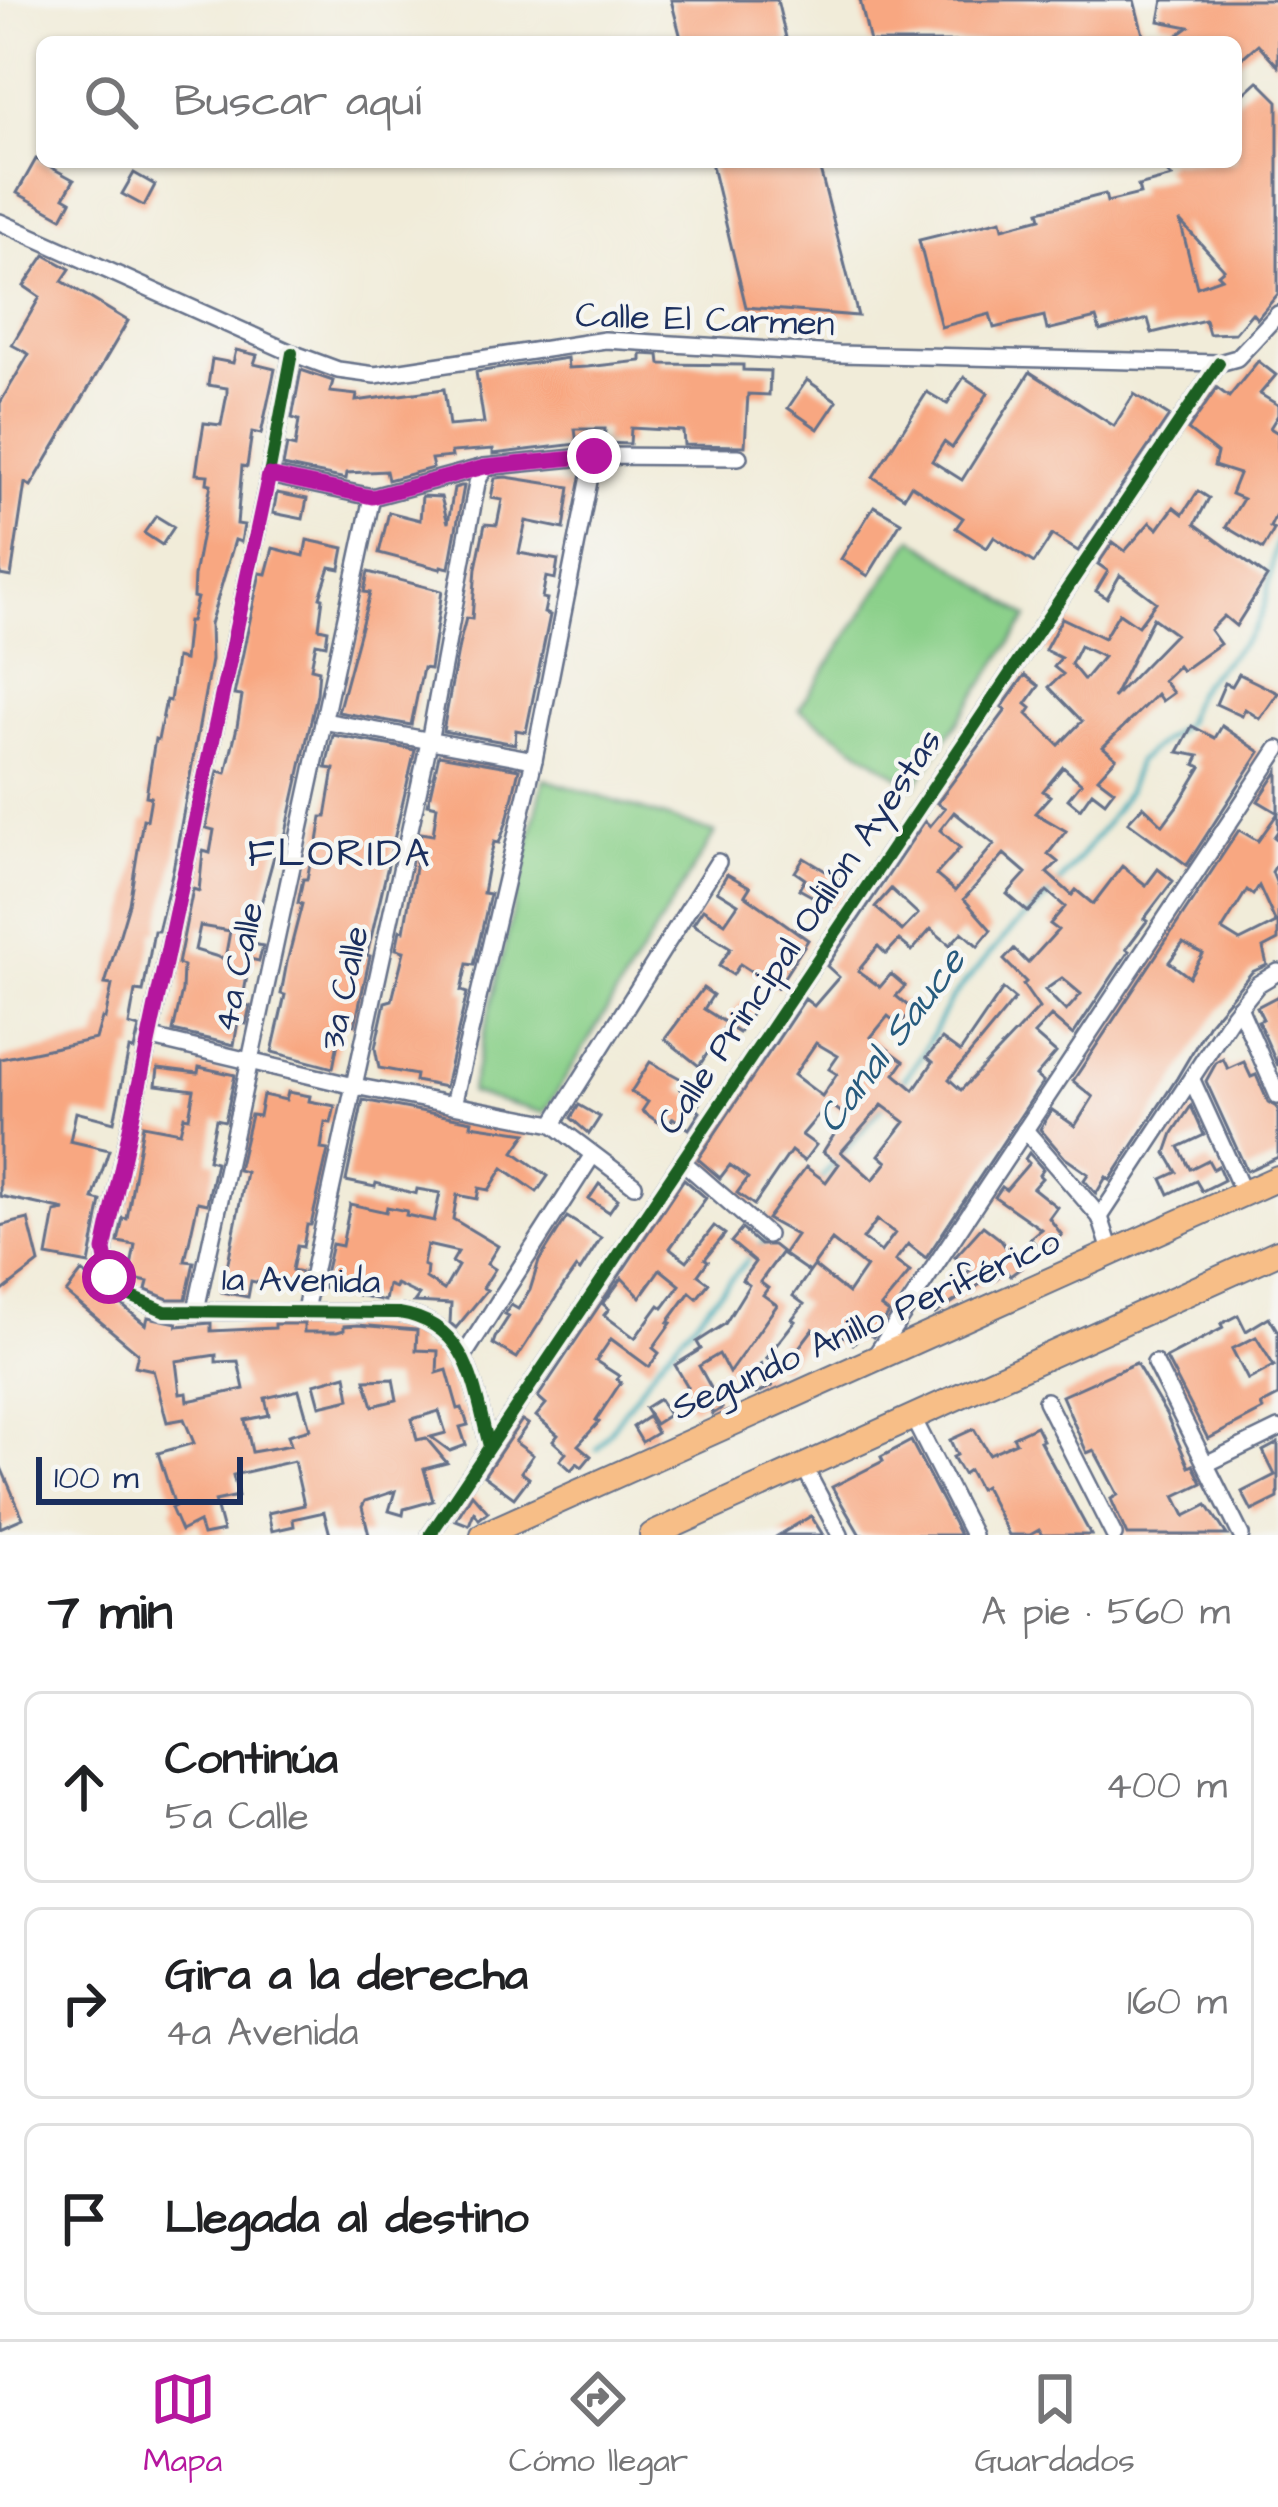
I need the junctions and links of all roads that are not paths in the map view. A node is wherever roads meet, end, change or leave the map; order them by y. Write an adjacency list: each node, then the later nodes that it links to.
1 (0, 222): 3 (street, Calle El Carmen)
2 (1278, 314): 4 (street)
3 (292, 352): 4 (street, Calle El Carmen); 8 (street)
4 (1219, 363): 26 (street, Calle Principal Odilón Ayestas)
5 (594, 456): 6 (street); 7 (street); 13 (street)
6 (739, 457)
7 (484, 467): 9 (street); 11 (street, 3a Calle)
8 (269, 475): 9 (street); 17 (street)
9 (372, 497): 10 (street, 4a Calle)
10 (323, 721): 11 (street); 18 (street, 4a Calle)
11 (429, 742): 13 (street); 20 (street, 3a Calle)
12 (1278, 749): 24 (street)
13 (534, 760): 22 (street)
14 (718, 862): 23 (street)
15 (1278, 972): 16 (street)
16 (1239, 1007): 19 (street); 21 (street)
17 (148, 1037): 18 (street); 34 (street, 1a Avenida)
18 (250, 1061): 20 (street); 34 (street, 4a Calle)
19 (1192, 1080): 29 (street); 30 (street)
20 (354, 1086): 22 (street); 35 (street, 3a Calle)
21 (1278, 1096)
22 (453, 1105): 23 (street)
23 (553, 1124): 25 (street)
24 (1025, 1130): 30 (street); 38 (street)
25 (592, 1156): 28 (street); 36 (street)
26 (682, 1161): 31 (street); 42 (street, Calle Principal Odilón Ayestas)
27 (1278, 1178): 29 (main road, Segundo Anillo Periférico)
28 (634, 1184)
29 (1244, 1194): 33 (main road, Segundo Anillo Periférico)
30 (1100, 1216): 33 (street)
31 (767, 1234)
32 (1278, 1252): 40 (main road)
33 (1112, 1254): 38 (main road, Segundo Anillo Periférico)
34 (196, 1310): 35 (street, 1a Avenida)
35 (305, 1310): 36 (street, 1a Avenida)
36 (463, 1357): 42 (street)
37 (1155, 1363): 43 (street)
38 (870, 1364): 46 (main road, Segundo Anillo Periférico)
39 (1046, 1401): 50 (street)
40 (914, 1420): 44 (main road); 49 (street)
41 (1278, 1429): 43 (street)
42 (489, 1446): 45 (street, Calle Principal Odilón Ayestas)
43 (1206, 1464): 51 (street)
44 (804, 1467): 47 (main road); 48 (street)
45 (430, 1535)
46 (483, 1535)
47 (652, 1535)
48 (839, 1535)
49 (973, 1535)
50 (1114, 1535)
51 (1241, 1535)

